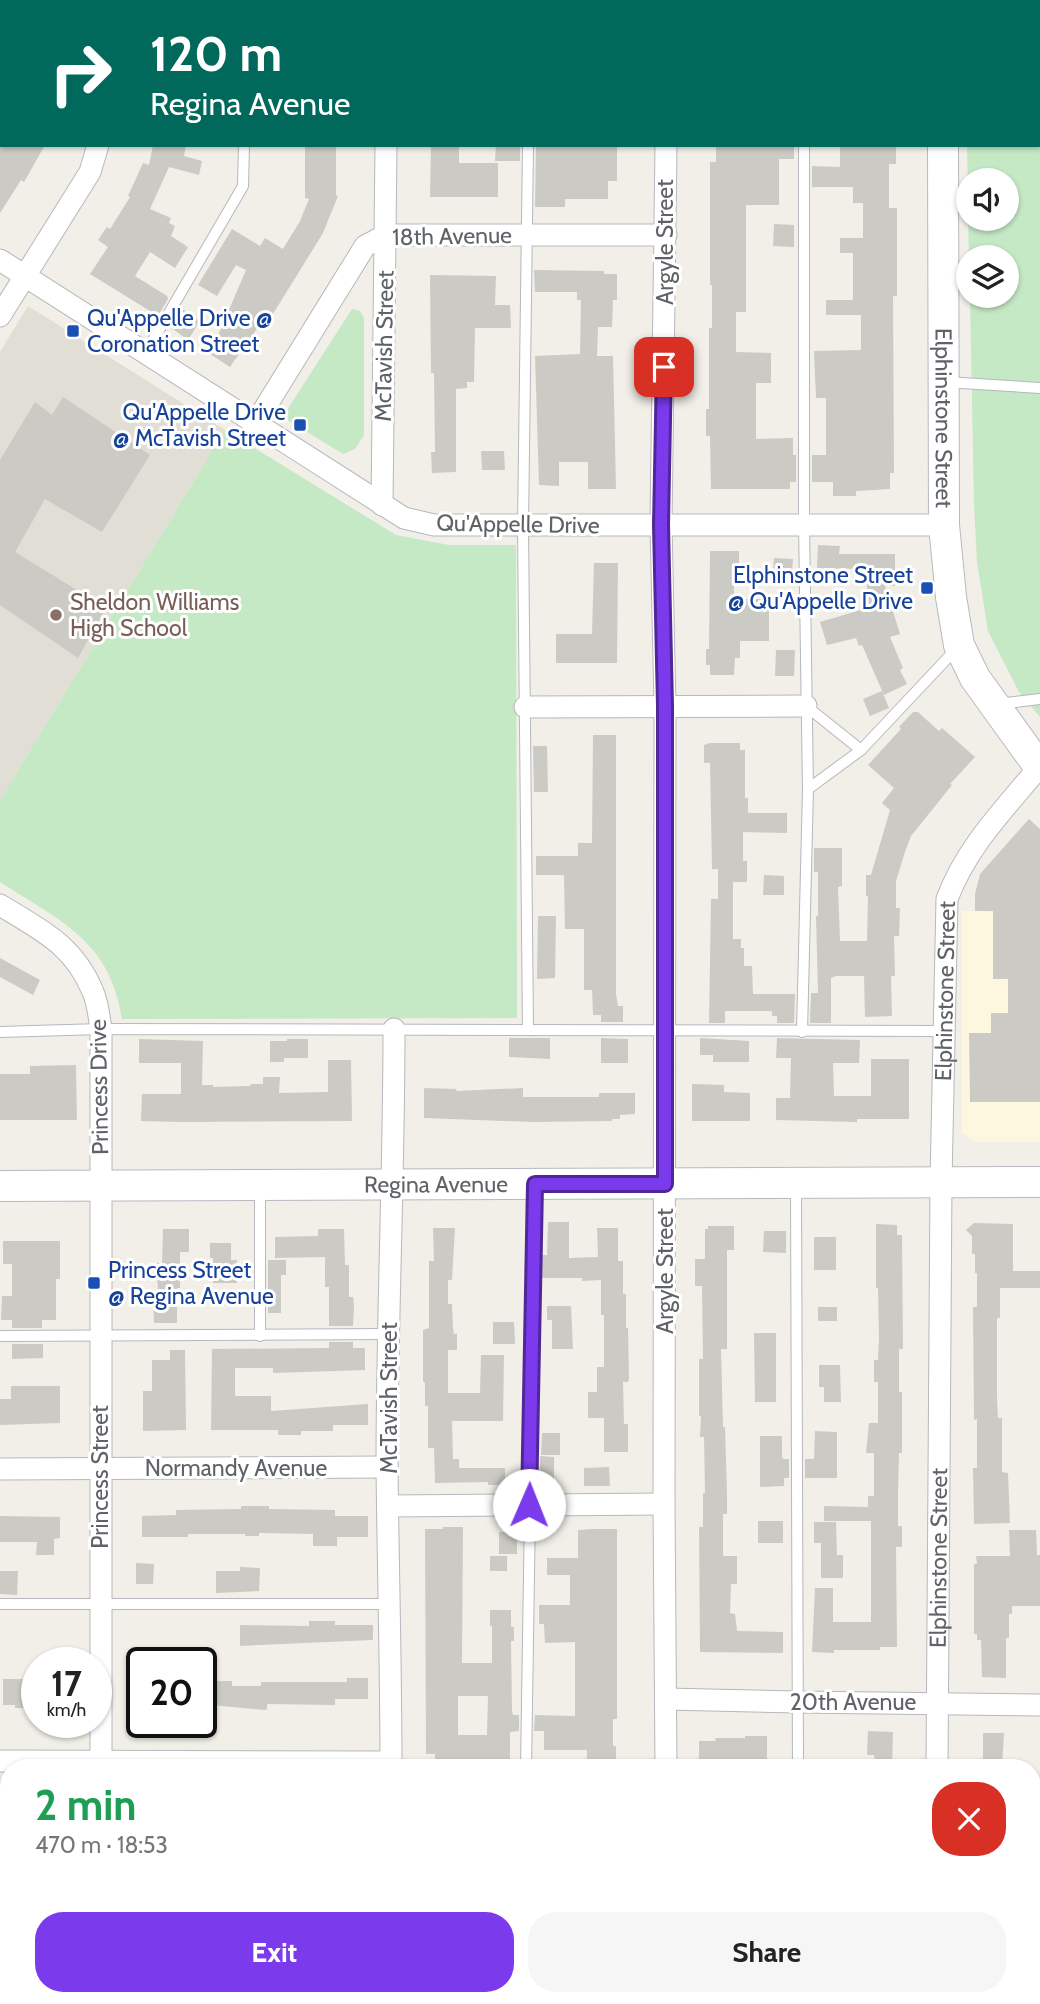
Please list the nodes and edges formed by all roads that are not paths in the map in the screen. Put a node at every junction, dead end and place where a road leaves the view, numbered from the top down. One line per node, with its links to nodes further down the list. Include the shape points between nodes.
1 (97, 147): 12 (street, via 90,172)
2 (244, 147): 14 (lane, via 243,186)
3 (386, 147): 8 (street, McTavish Street)
4 (528, 147): 9 (lane)
5 (666, 147): 10 (street, Argyle Street)
6 (804, 147): 19 (lane)
7 (943, 147): 15 (street, Elphinstone Street)
8 (386, 235): 9 (street, 18th Avenue); 17 (street, 18th Avenue, via 365,246); 18 (street, McTavish Street)
9 (526, 235): 10 (street, 18th Avenue); 22 (lane)
10 (666, 235): 20 (street, Argyle Street)
11 (0, 261): 12 (street, Qu'Appelle Drive)
12 (25, 276): 13 (street); 14 (street, Qu'Appelle Drive)
13 (0, 316)
14 (145, 354): 17 (street, Qu'Appelle Drive)
15 (945, 382): 16 (lane); 21 (street, Elphinstone Street)
16 (1040, 388)
17 (255, 424): 18 (street, Qu'Appelle Drive)
18 (382, 505): 22 (street, Qu'Appelle Drive, via 404,518 435,525)
19 (804, 524): 20 (street, Qu'Appelle Drive); 21 (street, Qu'Appelle Drive); 27 (lane)
20 (661, 525): 22 (street, Qu'Appelle Drive); 26 (street, Argyle Street)
21 (944, 525): 23 (street, Elphinstone Street)
22 (523, 526): 28 (lane)
23 (959, 645): 25 (street, Elphinstone Street); 29 (lane)
24 (1040, 699): 25 (lane)
25 (993, 704): 30 (street, Elphinstone Street)
26 (665, 706): 27 (street); 28 (street); 36 (street, Argyle Street)
27 (806, 706): 29 (lane); 31 (lane)
28 (525, 708): 35 (lane)
29 (861, 750): 31 (lane)
30 (1040, 768): 37 (street, Elphinstone Street, via 971,849 947,899)
31 (808, 789): 39 (lane)
32 (0, 905): 33 (street, Princess Drive, via 55,939 78,960 94,994)
33 (101, 1029): 34 (lane); 38 (lane); 48 (street, Princess Drive)
34 (394, 1029): 35 (lane); 45 (street, McTavish Street)
35 (528, 1029): 36 (lane)
36 (665, 1029): 39 (lane); 44 (street, Argyle Street)
37 (943, 1031): 39 (lane); 40 (street, Elphinstone Street)
38 (0, 1032)
39 (802, 1032)
40 (941, 1182): 41 (street, Regina Avenue); 42 (street, Regina Avenue); 64 (street, Elphinstone Street)
41 (1040, 1182)
42 (796, 1183): 44 (street, Regina Avenue); 63 (lane)
43 (535, 1184): 44 (street, Regina Avenue); 45 (street, Regina Avenue); 57 (lane)
44 (665, 1184): 56 (street, Argyle Street)
45 (394, 1185): 47 (street, Regina Avenue); 49 (street, McTavish Street)
46 (0, 1186): 48 (street, Regina Avenue)
47 (260, 1186): 48 (street, Regina Avenue); 52 (lane)
48 (100, 1187): 51 (street, Princess Street)
49 (388, 1334): 52 (lane); 53 (street, McTavish Street)
50 (0, 1336): 51 (lane)
51 (100, 1336): 52 (lane); 54 (street, Princess Street)
52 (260, 1336)
53 (387, 1467): 54 (street, Normandy Avenue); 58 (street, McTavish Street)
54 (100, 1468): 55 (street, Normandy Avenue); 59 (street, Princess Street)
55 (0, 1469)
56 (664, 1504): 57 (street); 62 (street, Argyle Street)
57 (529, 1505): 58 (street); 68 (lane)
58 (388, 1506): 61 (street, McTavish Street)
59 (100, 1603): 60 (lane); 61 (lane); 66 (street, Princess Street)
60 (0, 1604)
61 (390, 1604): 67 (street, McTavish Street)
62 (666, 1699): 63 (street, 20th Avenue); 69 (street, Argyle Street)
63 (798, 1702): 64 (street, 20th Avenue); 70 (lane)
64 (937, 1703): 65 (street, 20th Avenue); 71 (street, Elphinstone Street)
65 (1040, 1705)
66 (101, 1759)
67 (391, 1759)
68 (526, 1759)
69 (666, 1759)
70 (798, 1759)
71 (937, 1759)

